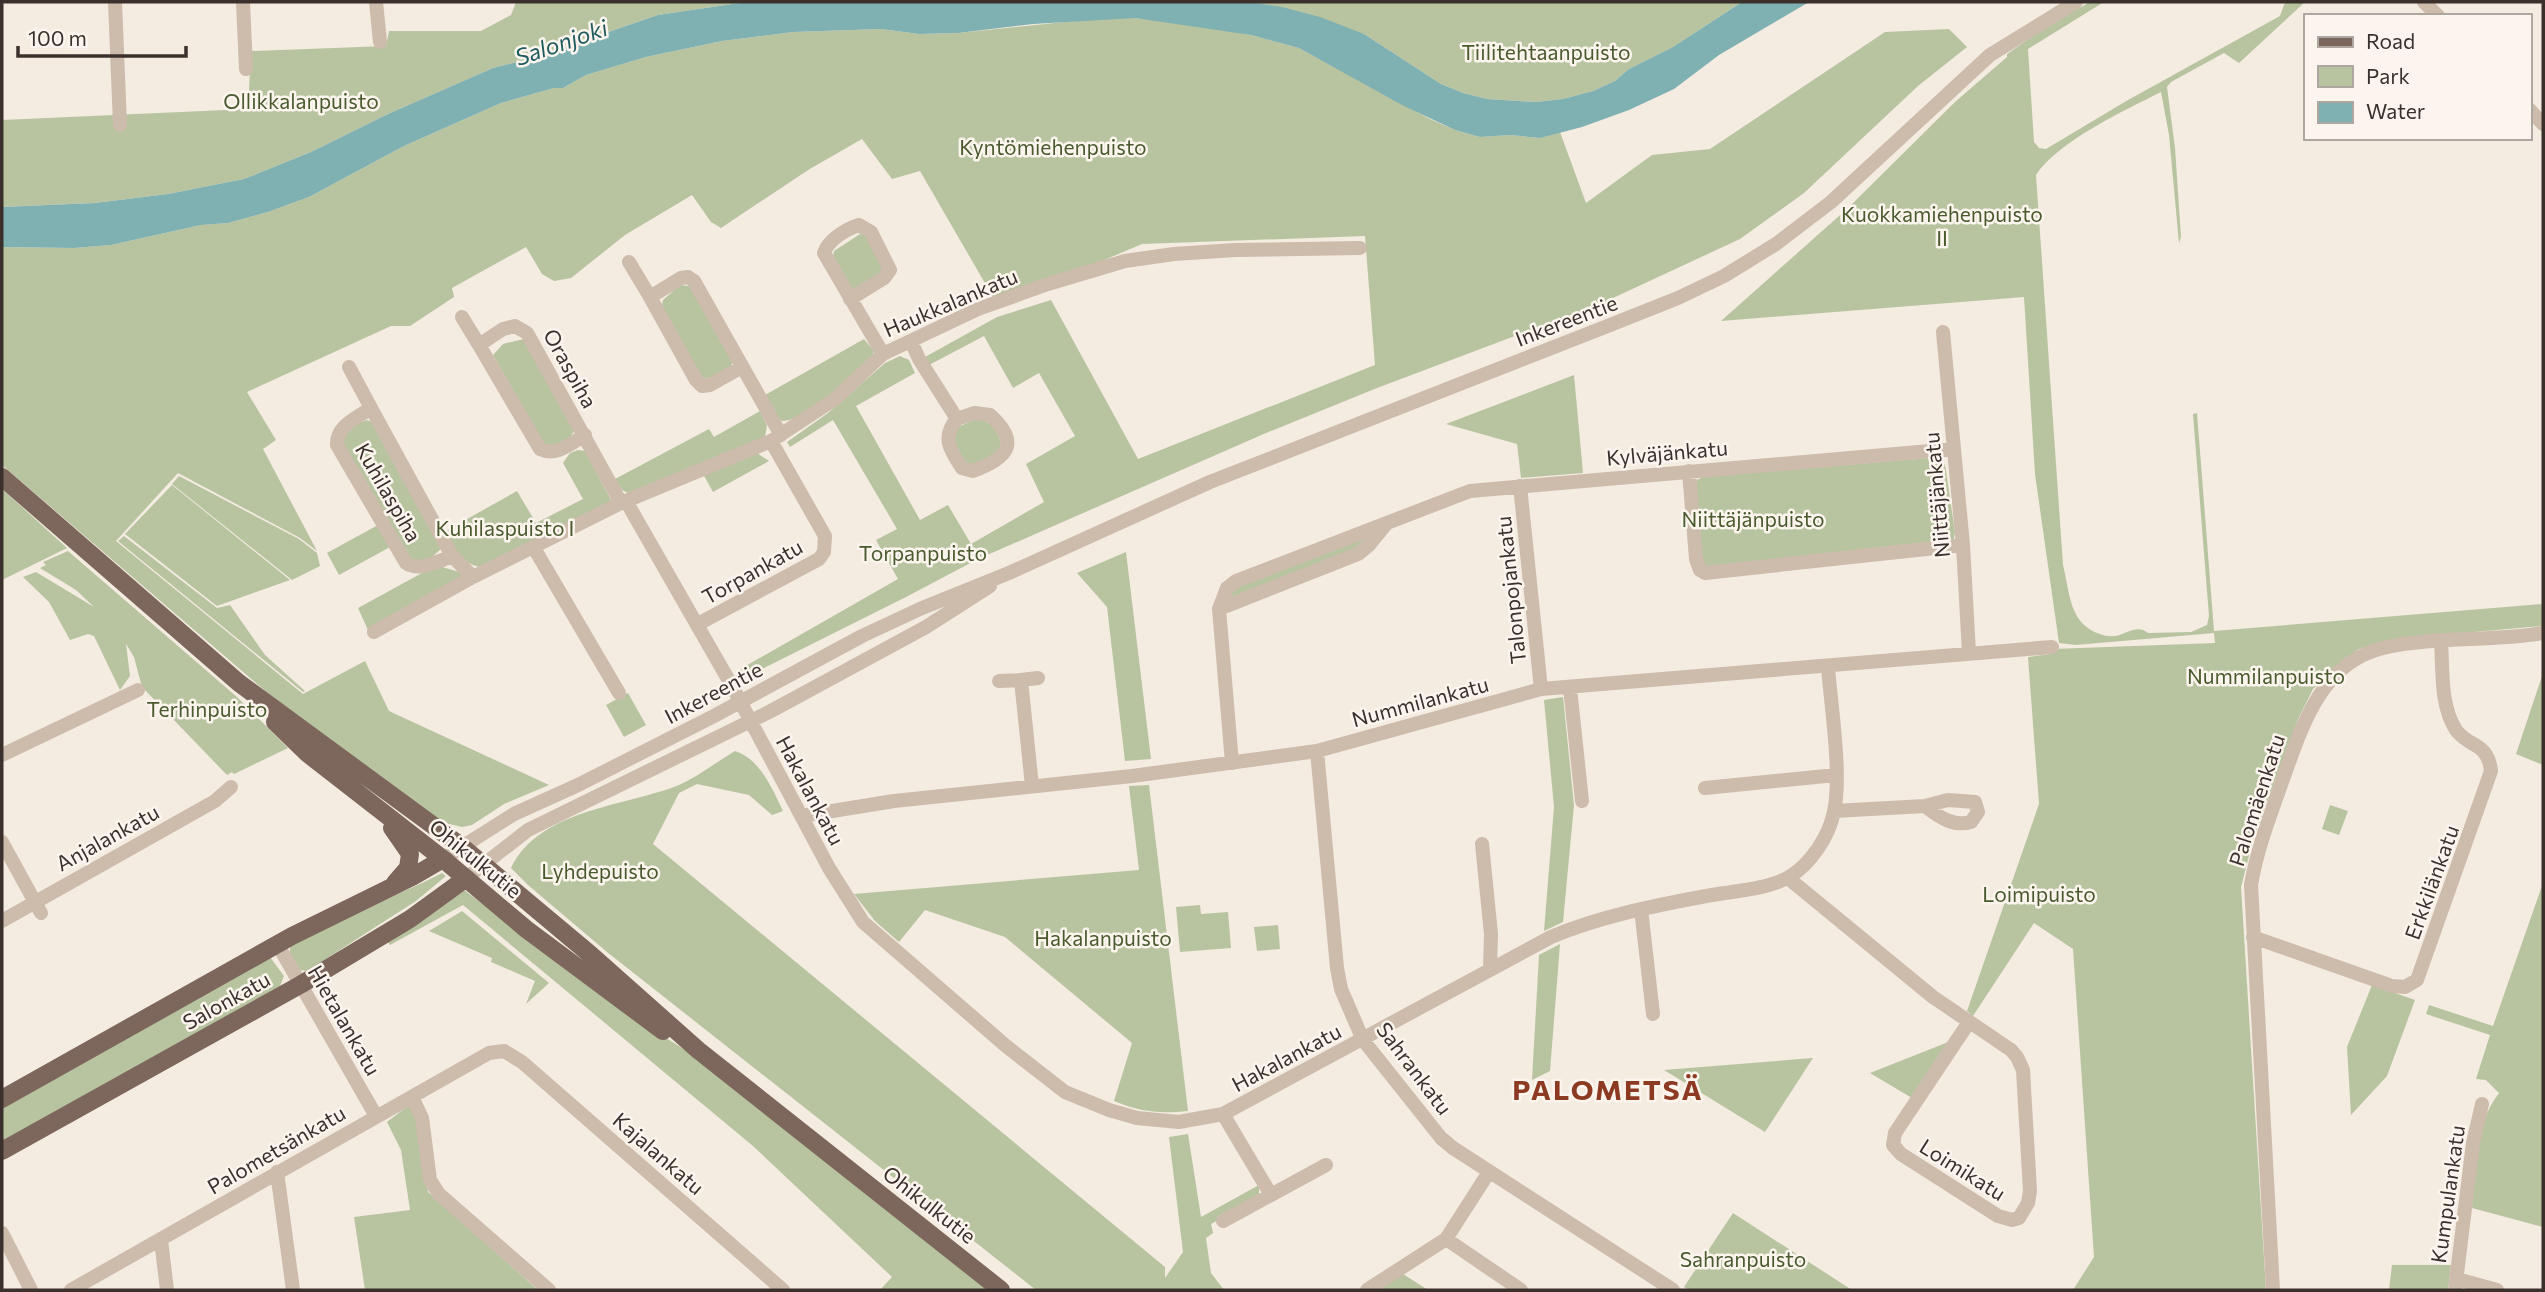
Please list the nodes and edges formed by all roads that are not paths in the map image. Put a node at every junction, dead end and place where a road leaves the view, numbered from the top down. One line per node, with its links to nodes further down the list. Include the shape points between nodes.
1 (115, 2): 9 (street)
2 (243, 2): 6 (street)
3 (376, 2): 5 (street)
4 (2076, 2): 33 (street, Inkereentie, via 1990,55 1830,202 1776,244 1724,276 1600,330 1210,482)
5 (380, 42)
6 (246, 69)
7 (2531, 111): 8 (street)
8 (2543, 124)
9 (120, 125)
10 (1360, 248): 16 (street, Haukkalankatu, via 1235,250 1125,261 990,305)
11 (629, 262): 12 (street)
12 (650, 297): 20 (street, via 702,386); 20 (street, via 681,278 694,281)
13 (850, 299): 13 (street, via 824,253 830,242 859,225 871,232 891,270); 18 (street)
14 (462, 317): 17 (street, Oraspiha)
15 (1943, 332): 25 (street, Niittäjänkatu)
16 (911, 341): 18 (street, Haukkalankatu); 22 (street)
17 (479, 345): 23 (street, Oraspiha, via 540,449 556,452); 23 (street, Oraspiha, via 515,326 527,333)
18 (883, 354): 24 (street, Haukkalankatu, via 835,399)
19 (349, 367): 21 (street, Kuhilaspiha)
20 (742, 367): 24 (street)
21 (371, 408): 32 (street, Kuhilaspiha); 32 (street, Kuhilaspiha, via 342,427 337,445 411,568)
22 (957, 419): 22 (street, via 947,439 965,470 981,468 1004,455 1007,440 990,415 974,413)
23 (584, 435): 29 (street, Oraspiha)
24 (776, 438): 29 (street, Haukkalankatu); 35 (street, Torpankatu, via 825,536 824,552 819,559)
25 (1953, 449): 26 (street, Kylväjänkatu); 30 (street, Niittäjänkatu)
26 (1689, 471): 28 (street, Kylväjänkatu); 30 (street, via 1696,559 1705,573)
27 (2, 477): 45 (main road, Ohikulkutie)
28 (1521, 486): 47 (street, Talonpojankatu); 54 (street, Kylväjänkatu, via 1470,491 1389,521 1358,554 1219,609)
29 (624, 502): 31 (street, Haukkalankatu); 35 (street, Torpankatu)
30 (1963, 545): 40 (street, Niittäjänkatu)
31 (534, 548): 34 (street, Haukkalankatu); 49 (street)
32 (452, 556): 34 (street, Kuhilaspiha)
33 (1009, 573): 50 (street, Inkereentie, via 874,631); 51 (street, Inkereentie, via 926,627)
34 (473, 577): 36 (street, Haukkalankatu)
35 (698, 624): 50 (street, Torpankatu)
36 (374, 632)
37 (2543, 633): 38 (street, Palomäenkatu)
38 (2441, 642): 75 (street, Palomäenkatu, via 2367,654 2345,666 2318,697 2298,737 2256,861 2251,885); 75 (street, Erkkilänkatu, via 2448,714 2458,733 2486,754 2491,771 2417,980 2392,986)
39 (2052, 647): 40 (street, Nummilankatu)
40 (1969, 653): 41 (street, Nummilankatu)
41 (1828, 667): 46 (street, Nummilankatu); 55 (street)
42 (1038, 678): 43 (street)
43 (1021, 680): 44 (street); 56 (street)
44 (999, 681)
45 (239, 683): 61 (main road, Ohikulkutie, via 308,754); 66 (main road, Ohikulkutie)
46 (1570, 688): 47 (street, Nummilankatu); 59 (street)
47 (1541, 689): 52 (street, Nummilankatu)
48 (138, 690): 53 (street)
49 (619, 693)
50 (740, 702): 51 (street, Hakalankatu); 66 (street, Inkereentie, via 514,814)
51 (750, 721): 63 (street, Hakalankatu); 68 (street, Inkereentie, via 545,821)
52 (1317, 751): 54 (street, Nummilankatu); 81 (street, Sahrankatu, via 1337,968)
53 (2, 755)
54 (1232, 764): 56 (street, Nummilankatu)
55 (1836, 775): 58 (street); 62 (street)
56 (1032, 786): 63 (street, Nummilankatu)
57 (231, 787): 72 (street, Anjalankatu)
58 (1705, 788)
59 (1582, 801)
60 (1925, 806): 62 (street)
61 (376, 808): 67 (main road, Ohikulkutie); 71 (main road, via 410,854 408,868)
62 (1834, 811): 69 (street, via 1815,850)
63 (801, 816): 87 (street, Hakalankatu, via 863,922 1052,1083 1079,1099 1136,1118 1179,1122)
64 (2, 842): 72 (street)
65 (1482, 844): 77 (street)
66 (461, 846): 67 (street, Inkereentie); 68 (main road, Ohikulkutie)
67 (443, 859): 70 (main road, Ohikulkutie); 71 (main road, Salonkatu)
68 (483, 865): 70 (street, Inkereentie); 82 (main road, Ohikulkutie)
69 (1788, 878): 73 (street, Hakalankatu); 80 (street, Loimikatu)
70 (466, 879): 78 (main road, Salonkatu, via 410,919); 82 (main road, Ohikulkutie, via 599,985)
71 (390, 888): 76 (main road, Salonkatu)
72 (38, 908): 74 (street, Anjalankatu)
73 (1641, 909): 77 (street, Hakalankatu, via 1574,928); 79 (street)
74 (2, 921)
75 (2253, 937): 109 (street, Palomäenkatu)
76 (278, 945): 78 (street, Hietalankatu); 85 (main road, Salonkatu)
77 (1490, 970): 81 (street, Hakalankatu)
78 (300, 985): 88 (street, Hietalankatu); 89 (main road, Salonkatu)
79 (1653, 1014)
80 (1969, 1022): 80 (street, Loimikatu, via 2011,1050 2023,1070 2030,1191 2019,1218 2012,1220 1998,1216 1893,1145 1895,1133)
81 (1363, 1040): 87 (street, Hakalankatu); 92 (street, Sahrankatu, via 1441,1138)
82 (698, 1050): 105 (main road, Ohikulkutie)
83 (504, 1051): 84 (street, Palometsänkatu, via 489,1053); 104 (street, Kajalankatu)
84 (412, 1097): 88 (street, Palometsänkatu); 103 (street, via 422,1118 430,1180 439,1194)
85 (2, 1099)
86 (2482, 1104): 98 (street, Kumpulankatu)
87 (1223, 1114): 93 (street)
88 (376, 1116): 91 (street, Palometsänkatu)
89 (2, 1151)
90 (1326, 1165): 93 (street)
91 (277, 1172): 97 (street, Palometsänkatu); 102 (street)
92 (1489, 1172): 96 (street); 108 (street, Sahrankatu)
93 (1271, 1195): 94 (street)
94 (1223, 1221)
95 (2, 1233): 99 (street)
96 (1446, 1239): 106 (street); 107 (street)
97 (161, 1240): 100 (street, Palometsänkatu); 101 (street)
98 (2456, 1285): 110 (street)
99 (31, 1290)
100 (71, 1290)
101 (167, 1290)
102 (293, 1290)
103 (549, 1290)
104 (783, 1290)
105 (1001, 1290)
106 (1367, 1290)
107 (1521, 1290)
108 (1673, 1290)
109 (2273, 1290)
110 (2497, 1290)

